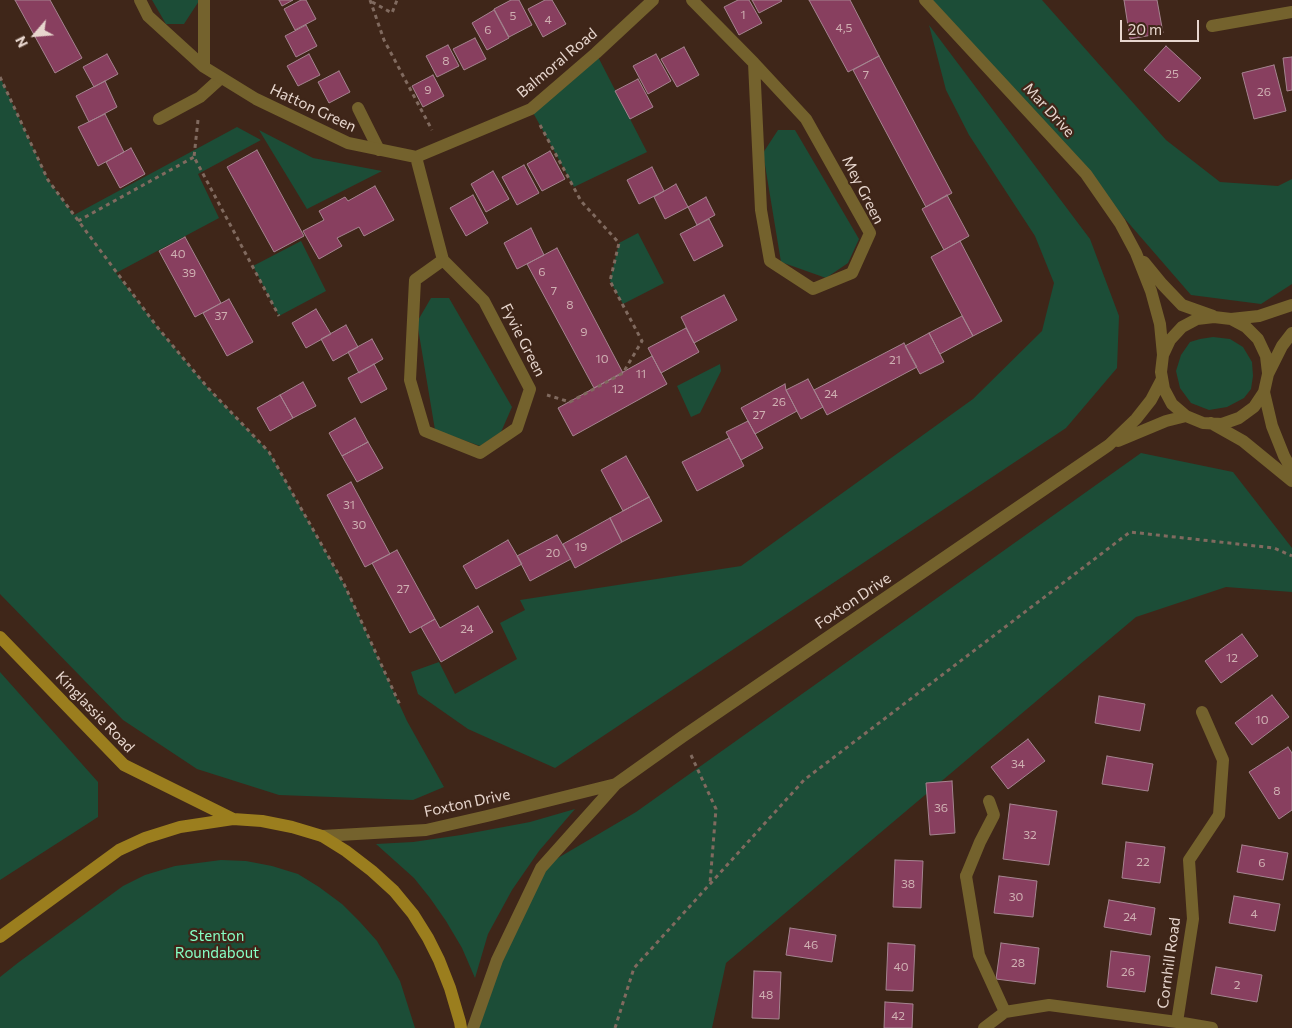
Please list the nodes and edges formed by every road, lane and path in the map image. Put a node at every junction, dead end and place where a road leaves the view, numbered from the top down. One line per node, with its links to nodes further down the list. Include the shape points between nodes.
1 (140, 0): 11 (street, Hatton Green, via 148,16)
2 (204, 0): 11 (street)
3 (398, 0): 7 (path, via 392,13)
4 (653, 0): 16 (street, Balmoral Road)
5 (692, 0): 10 (street, Mey Green)
6 (925, 0): 23 (street, Mar Drive, via 1086,174 1120,223)
7 (370, 1): 18 (path, via 384,40)
8 (1292, 12): 9 (street)
9 (1212, 26)
10 (754, 63): 10 (street, Mey Green, via 806,119 870,234 852,272 813,289 770,261 761,210)
11 (204, 67): 13 (street, Hatton Green)
12 (0, 77): 22 (path, via 48,180)
13 (221, 78): 14 (street); 19 (street, Hatton Green, via 256,99 348,143)
14 (200, 97): 17 (street); 20 (path)
15 (358, 108): 19 (street)
16 (531, 109): 18 (street, Balmoral Road); 33 (path, via 581,201 619,243 610,281 642,341 623,373 570,402)
17 (159, 119)
18 (441, 147): 21 (street, Balmoral Road)
19 (379, 150): 21 (street, Hatton Green)
20 (194, 157): 22 (path); 26 (path)
21 (416, 158): 24 (street)
22 (78, 221): 42 (path, via 158,328 208,388 269,452 344,584)
23 (1136, 253): 27 (street, Mar Drive, via 1182,305); 30 (street, Mar Drive, via 1160,324)
24 (443, 260): 33 (street, Fyvie Green, via 484,301); 33 (street, Fyvie Green, via 415,280 410,380 425,431 480,453 517,428)
25 (1292, 306): 28 (street, Foxton Drive, via 1259,316)
26 (279, 316)
27 (1214, 317): 28 (street, Foxton Drive); 30 (street, Foxton Drive, via 1182,327 1170,340)
28 (1231, 319): 31 (street, Foxton Drive, via 1258,339 1266,356)
29 (1292, 333): 31 (street, Foxton Drive)
30 (1163, 355): 32 (street, Foxton Drive)
31 (1268, 374): 34 (street, Foxton Drive)
32 (1162, 379): 35 (street, Foxton Drive, via 1172,404); 37 (street, Foxton Drive, via 1136,419)
33 (530, 389)
34 (1264, 392): 36 (street, Foxton Drive, via 1254,407 1239,418 1222,424); 38 (street, via 1272,426)
35 (1186, 416): 36 (street, Foxton Drive); 37 (street, Foxton Drive)
36 (1211, 423): 39 (street, via 1243,441)
37 (1109, 445): 44 (street, Foxton Drive)
38 (1292, 470)
39 (1292, 481)
40 (1292, 556): 49 (path, via 1274,548 1130,532 804,780)
41 (0, 638): 47 (main road, Kinglassie Road, via 124,765)
42 (400, 705)
43 (1202, 712): 52 (street, Cornhill Road, via 1223,760 1219,815 1189,860 1193,919)
44 (682, 737): 45 (street, Foxton Drive); 49 (path, via 716,809)
45 (616, 784): 48 (street, Foxton Drive, via 426,830); 54 (street, Foxton Drive, via 541,868 497,960)
46 (989, 801): 51 (street, via 994,815 966,876 979,955)
47 (233, 819): 48 (main road, via 262,821); 50 (main road, via 180,827 119,850)
48 (322, 836): 53 (main road, via 372,871 413,914 439,960)
49 (710, 884): 55 (path, via 634,968)
50 (0, 937)
51 (1005, 1012): 52 (street, Cornhill Road, via 1049,1005); 56 (street, Cornhill Road)
52 (1177, 1022): 57 (street, Cornhill Road)
53 (461, 1028)
54 (473, 1028)
55 (615, 1028)
56 (984, 1028)
57 (1212, 1028)

